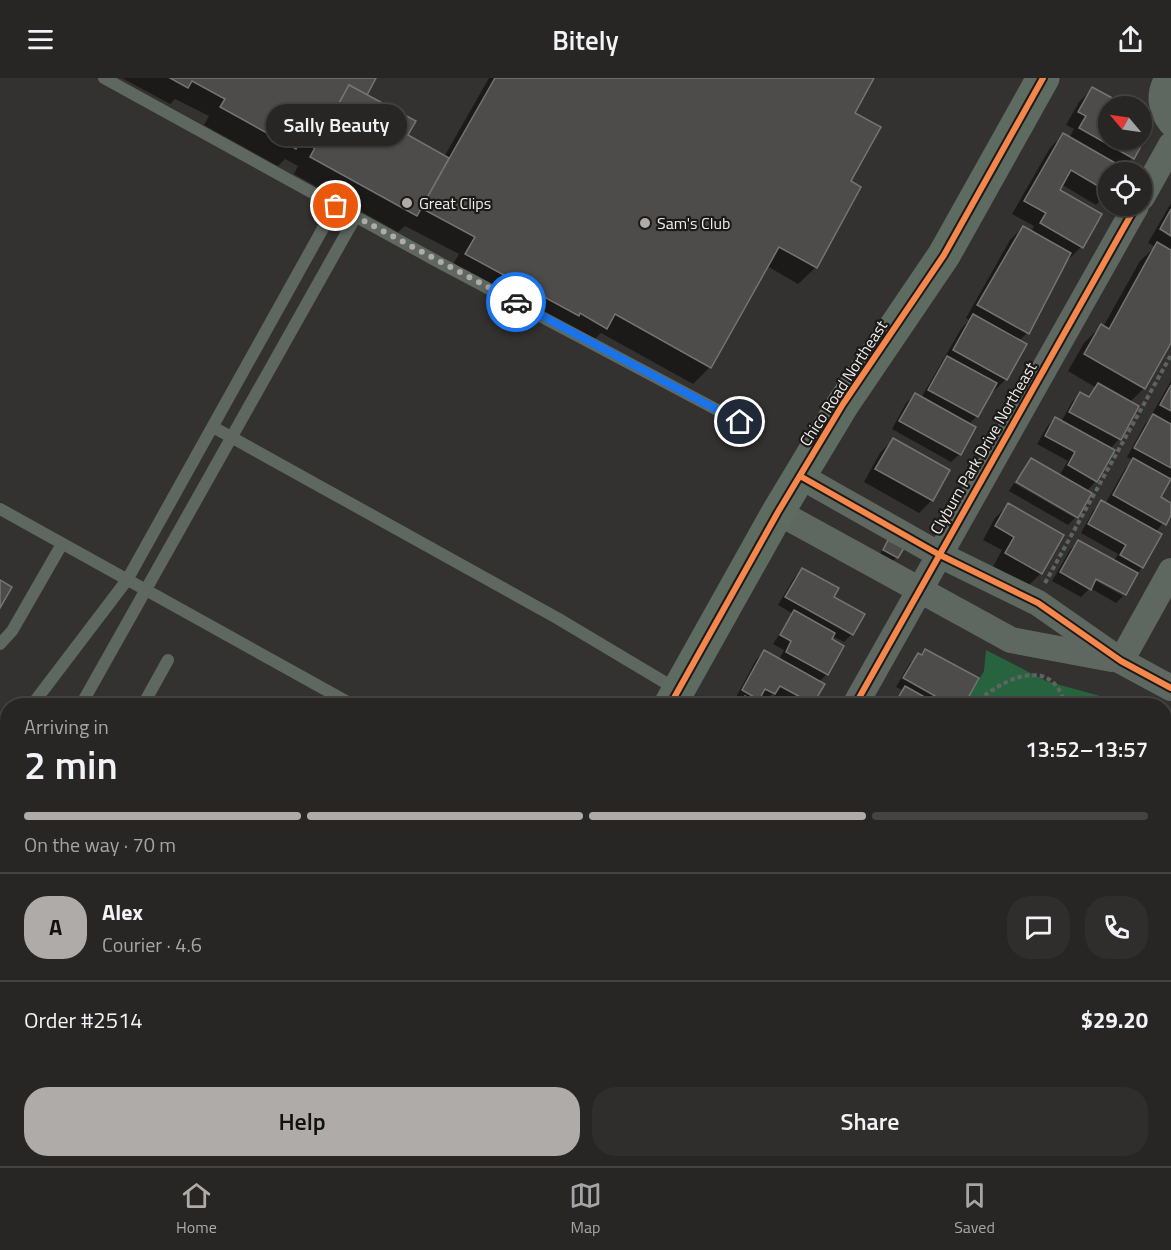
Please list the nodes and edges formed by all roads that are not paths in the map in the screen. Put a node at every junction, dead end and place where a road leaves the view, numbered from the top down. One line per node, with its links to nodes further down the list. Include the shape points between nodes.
1 (104, 78): 7 (lane)
2 (1043, 78): 13 (street, Chico Road Northeast, via 944,255 843,404)
3 (1168, 78): 4 (street, via 1161,100)
4 (1171, 123)
5 (1171, 145): 6 (street)
6 (1152, 179)
7 (336, 206): 8 (lane); 11 (lane)
8 (356, 216): 10 (lane); 12 (lane)
9 (1130, 216): 17 (street, Clyburn Park Drive Northeast)
10 (740, 422)
11 (213, 427): 12 (lane); 19 (lane)
12 (232, 438): 21 (lane); 30 (lane, via 547,613)
13 (800, 476): 15 (street, Chico Road Northeast); 17 (street)
14 (0, 508): 16 (lane)
15 (778, 512): 20 (street); 30 (street, Chico Road Northeast)
16 (62, 544): 19 (lane); 22 (lane, via 12,631)
17 (938, 554): 20 (street, Clyburn Park Drive Northeast); 24 (street, via 1038,603)
18 (1171, 571): 24 (street)
19 (127, 580): 21 (lane); 26 (lane)
20 (919, 588): 24 (street, via 1011,640); 31 (street, Clyburn Park Drive Northeast)
21 (147, 589): 27 (lane); 29 (lane)
22 (0, 644)
23 (168, 660): 28 (lane)
24 (1121, 661): 25 (street)
25 (1171, 688)
26 (37, 698)
27 (85, 698)
28 (147, 698)
29 (341, 698)
30 (675, 698)
31 (859, 698)

